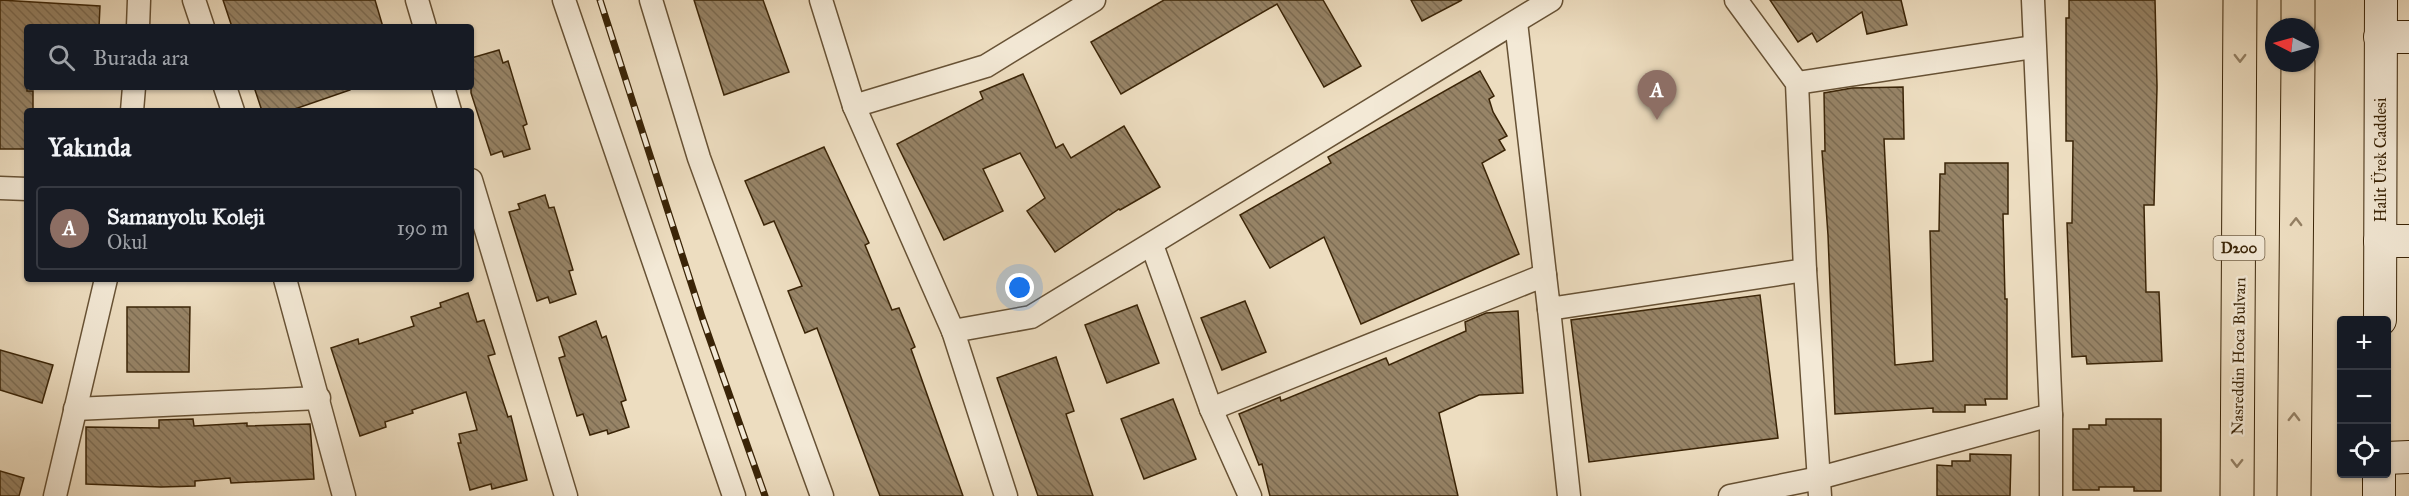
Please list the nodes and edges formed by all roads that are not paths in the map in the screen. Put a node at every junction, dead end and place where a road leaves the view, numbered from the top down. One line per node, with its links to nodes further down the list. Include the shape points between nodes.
1 (139, 0): 16 (street)
2 (194, 0): 17 (street)
3 (417, 0): 18 (street)
4 (564, 0): 53 (street)
5 (651, 0): 54 (street, via 699,158)
6 (821, 0): 26 (street)
7 (1094, 0): 26 (street, via 986,66)
8 (1551, 0): 15 (street)
9 (1736, 0): 22 (street)
10 (2033, 0): 20 (street)
11 (2240, 0): 60 (highway, Nasreddin Hoca Bulvarı / D200, one-way to 60)
12 (2298, 0): 14 (highway)
13 (2380, 0): 19 (street, Halit Ürek Caddesi)
14 (2298, 18)
15 (1516, 21): 34 (street); 36 (street)
16 (138, 24)
17 (202, 24)
18 (424, 24)
19 (2395, 37): 33 (street, Halit Ürek Caddesi)
20 (2033, 47): 22 (street); 45 (street)
21 (2298, 72): 61 (highway, one-way to 21)
22 (1797, 83): 35 (street)
23 (134, 90): 27 (street)
24 (226, 90): 28 (street)
25 (444, 90): 29 (street)
26 (854, 106): 41 (street)
27 (132, 108)
28 (232, 108)
29 (449, 108)
30 (0, 188): 31 (street)
31 (24, 189)
32 (474, 190): 52 (street)
33 (2394, 241): 40 (street, Halit Ürek Caddesi)
34 (1152, 245): 41 (street, via 1031,317); 44 (street)
35 (1805, 270): 39 (street); 49 (street)
36 (1545, 275): 39 (street); 44 (street)
37 (105, 282): 43 (street)
38 (286, 282): 42 (street)
39 (1549, 309): 57 (street)
40 (2381, 316)
41 (952, 331): 55 (street)
42 (319, 398): 43 (street); 51 (street)
43 (75, 409): 50 (street)
44 (1211, 409): 56 (street)
45 (2051, 415): 49 (street); 59 (street)
46 (2409, 457): 47 (street)
47 (2391, 458)
48 (2379, 478): 62 (street)
49 (1819, 487): 58 (street)
50 (55, 496)
51 (344, 496)
52 (566, 496)
53 (734, 496)
54 (822, 496)
55 (1006, 496)
56 (1250, 496)
57 (1569, 496)
58 (1730, 496)
59 (2050, 496)
60 (2237, 496)
61 (2294, 496)
62 (2379, 496)

